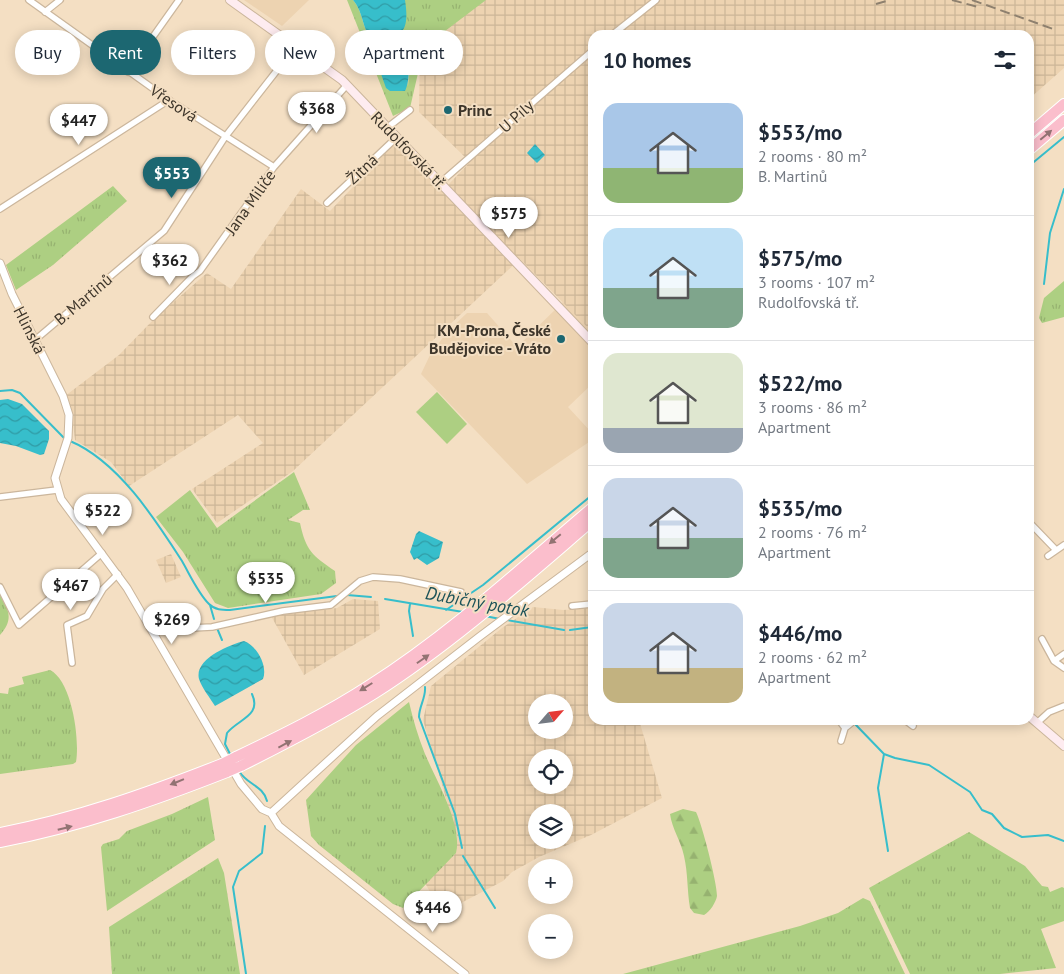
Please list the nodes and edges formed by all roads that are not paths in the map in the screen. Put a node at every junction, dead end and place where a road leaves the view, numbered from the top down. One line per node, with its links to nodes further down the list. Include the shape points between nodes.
1 (28, 0): 6 (street, Vřesová)
2 (60, 0): 6 (street)
3 (179, 0): 7 (street)
4 (230, 0): 8 (main road, Rudolfovská tř.)
5 (656, 0): 9 (street)
6 (44, 12): 10 (street, Vřesová)
7 (158, 30)
8 (273, 30)
9 (618, 30)
10 (90, 45)
11 (588, 54): 26 (street, U Pily)
12 (132, 75): 16 (street, Vřesová)
13 (273, 75): 22 (street, B. Martinů)
14 (333, 75): 15 (main road, Rudolfovská tř.)
15 (346, 85): 20 (main road, Rudolfovská tř.); 25 (street, Jana Milíče)
16 (169, 100): 22 (street, Vřesová); 28 (street)
17 (1064, 104): 21 (highway)
18 (410, 110): 20 (street)
19 (1064, 120): 24 (highway, one-way to 19)
20 (388, 127): 23 (main road, Rudolfovská tř.)
21 (1034, 130)
22 (225, 137): 25 (street, Vřesová); 32 (street, B. Martinů, via 164,231)
23 (397, 137): 26 (main road, Rudolfovská tř.); 27 (street, Žitná)
24 (1034, 146)
25 (274, 167): 30 (street, Jana Milíče, via 200,271)
26 (440, 183): 31 (main road, Rudolfovská tř.)
27 (327, 203)
28 (0, 209)
29 (0, 263): 32 (street, Hlinská)
30 (153, 317)
31 (588, 338)
32 (35, 340): 33 (street, Hlinská, via 63,396 70,422 55,478)
33 (57, 490): 34 (street); 40 (street, via 60,499)
34 (0, 497)
35 (588, 511): 62 (highway, one-way to 62, via 462,618 371,685)
36 (588, 524): 62 (highway, one-way to 36, via 322,724 375,693 476,620)
37 (1034, 527): 39 (street)
38 (1064, 545): 39 (street)
39 (1056, 550): 42 (street)
40 (102, 553): 43 (street); 44 (street, via 19,625)
41 (588, 556): 64 (street, via 377,716)
42 (1048, 556)
43 (118, 574): 48 (street); 52 (street, via 103,589 86,616 67,625)
44 (0, 587)
45 (461, 592): 48 (street, via 400,579 373,577 360,581 331,605 283,611 212,627)
46 (588, 604): 47 (street)
47 (572, 606)
48 (152, 630): 64 (street, via 242,784 262,809)
49 (1042, 639): 51 (street)
50 (1064, 654): 51 (street)
51 (1054, 661): 53 (street)
52 (72, 663)
53 (1064, 668)
54 (1064, 706): 56 (street, via 1049,712)
55 (1034, 719): 56 (main road)
56 (1038, 722): 61 (main road)
57 (843, 725): 59 (street)
58 (849, 725): 59 (street)
59 (845, 728): 60 (street)
60 (841, 741)
61 (1064, 746)
62 (239, 762): 63 (highway, bridge)
63 (225, 768): 65 (highway, one-way to 65, via 85,814); 66 (highway, one-way to 63, via 96,820 145,804)
64 (271, 813): 67 (street, via 279,826)
65 (0, 833)
66 (0, 842)
67 (465, 974)

